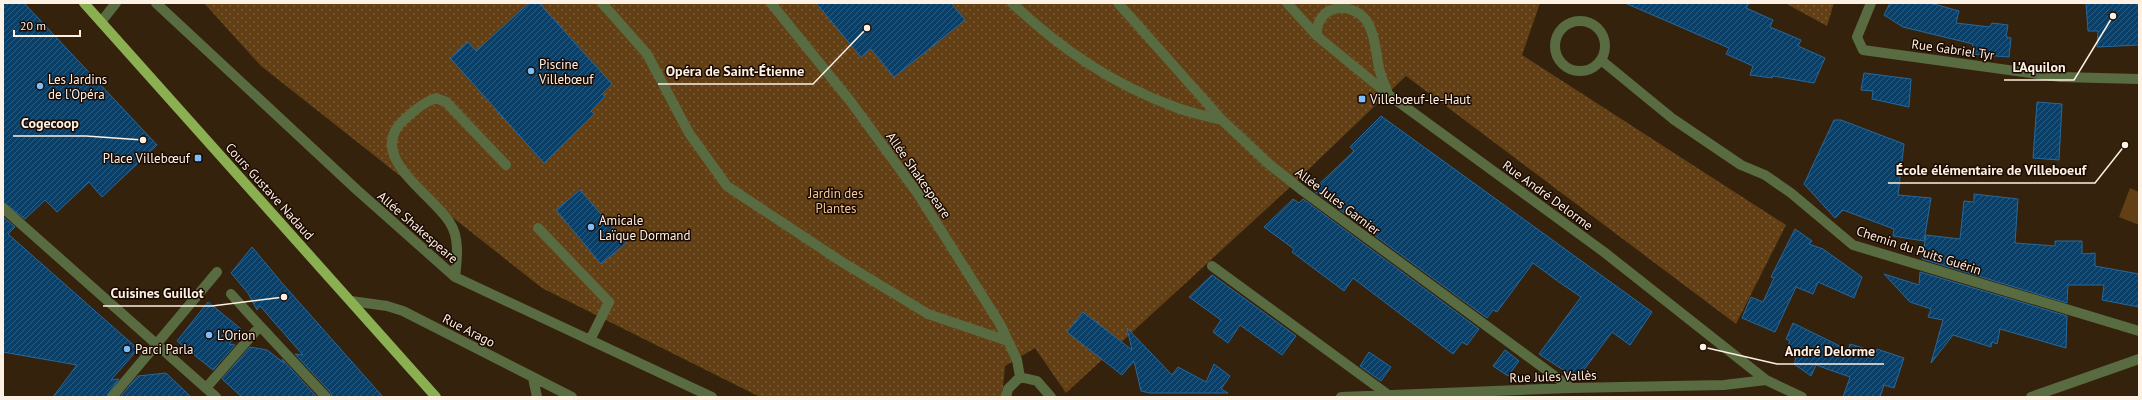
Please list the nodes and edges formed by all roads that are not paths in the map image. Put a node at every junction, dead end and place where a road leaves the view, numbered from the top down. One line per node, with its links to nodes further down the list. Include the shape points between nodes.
1 (84, 3): 10 (main road, Cours Gustave Nadaud)
2 (116, 3): 10 (street)
3 (156, 3): 21 (street, Allée Shakespeare, via 357,190)
4 (602, 3): 27 (street, via 647,54 689,133 726,186 842,262 928,314)
5 (771, 3): 27 (street, Allée Shakespeare, via 851,102 918,194 1000,324)
6 (1012, 3): 15 (street, via 1080,60 1127,87 1176,108)
7 (1118, 3): 15 (street, Allée Jules Garnier)
8 (1287, 3): 11 (street, Rue André Delorme)
9 (1871, 3): 13 (street, Rue Gabriel Tyr, via 1858,37 1864,50 2060,77)
10 (101, 22): 23 (main road, Cours Gustave Nadaud)
11 (1317, 36): 14 (street, Rue André Delorme); 14 (street, via 1316,27 1320,16 1326,11 1344,5 1355,10 1366,20 1369,27 1382,79)
12 (1601, 60): 12 (street, via 1605,41 1595,25 1576,21 1563,27 1559,32 1556,50 1566,67 1585,71); 25 (street, Chemin du Puits Guérin, via 1673,119 1742,165 1765,175 1785,188 1853,244)
13 (2139, 79)
14 (1389, 95): 32 (street, Rue André Delorme, via 1604,252)
15 (1222, 120): 34 (street, Allée Jules Garnier, via 1302,191)
16 (506, 165): 21 (street, via 446,102 436,98 428,100 400,123 391,141 396,163 451,223 458,250)
17 (3, 208): 28 (street)
18 (538, 228): 26 (street, via 609,302)
19 (1212, 266): 35 (street)
20 (217, 272): 28 (street)
21 (456, 277): 26 (street, Allée Shakespeare)
22 (232, 294): 24 (street)
23 (351, 301): 31 (street, Rue Arago, via 387,306 402,311); 39 (main road, Cours Gustave Nadaud)
24 (260, 326): 33 (street); 38 (street)
25 (2139, 331)
26 (590, 340): 42 (street, Allée Shakespeare)
27 (1008, 341): 30 (street, Allée Shakespeare, via 1017,360)
28 (156, 344): 33 (street); 36 (street)
29 (2139, 360): 47 (street)
30 (1020, 377): 43 (street, via 1008,389); 44 (street, via 1037,381)
31 (534, 378): 40 (street); 41 (street, Rue Arago)
32 (1766, 380): 34 (street, Rue Jules Vallès, via 1724,385); 46 (street, Rue André Delorme)
33 (206, 388): 37 (street)
34 (1571, 388): 35 (street, Rue Jules Vallès)
35 (1387, 394): 45 (street, Rue Jules Vallès)
36 (112, 397)
37 (216, 397)
38 (326, 397)
39 (436, 397)
40 (537, 397)
41 (572, 397)
42 (712, 397)
43 (1006, 397)
44 (1051, 397)
45 (1341, 397)
46 (1802, 397)
47 (2031, 397)

